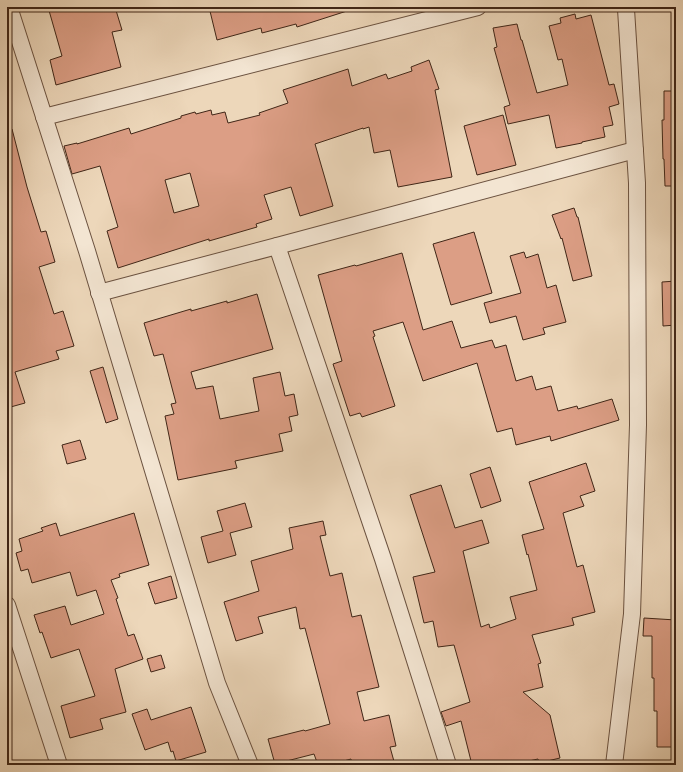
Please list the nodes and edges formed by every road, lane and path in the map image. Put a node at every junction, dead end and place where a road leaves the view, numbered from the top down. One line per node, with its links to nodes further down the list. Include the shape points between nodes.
1 (9, 7): 4 (street)
2 (478, 7): 4 (street)
3 (626, 8): 5 (street)
4 (44, 117): 7 (street)
5 (635, 150): 6 (street); 12 (street, via 638,425 633,606)
6 (276, 246): 7 (street); 11 (street, via 383,559)
7 (99, 293): 10 (street, via 217,683)
8 (7, 605): 9 (street)
9 (59, 765)
10 (250, 765)
11 (448, 765)
12 (614, 765)

